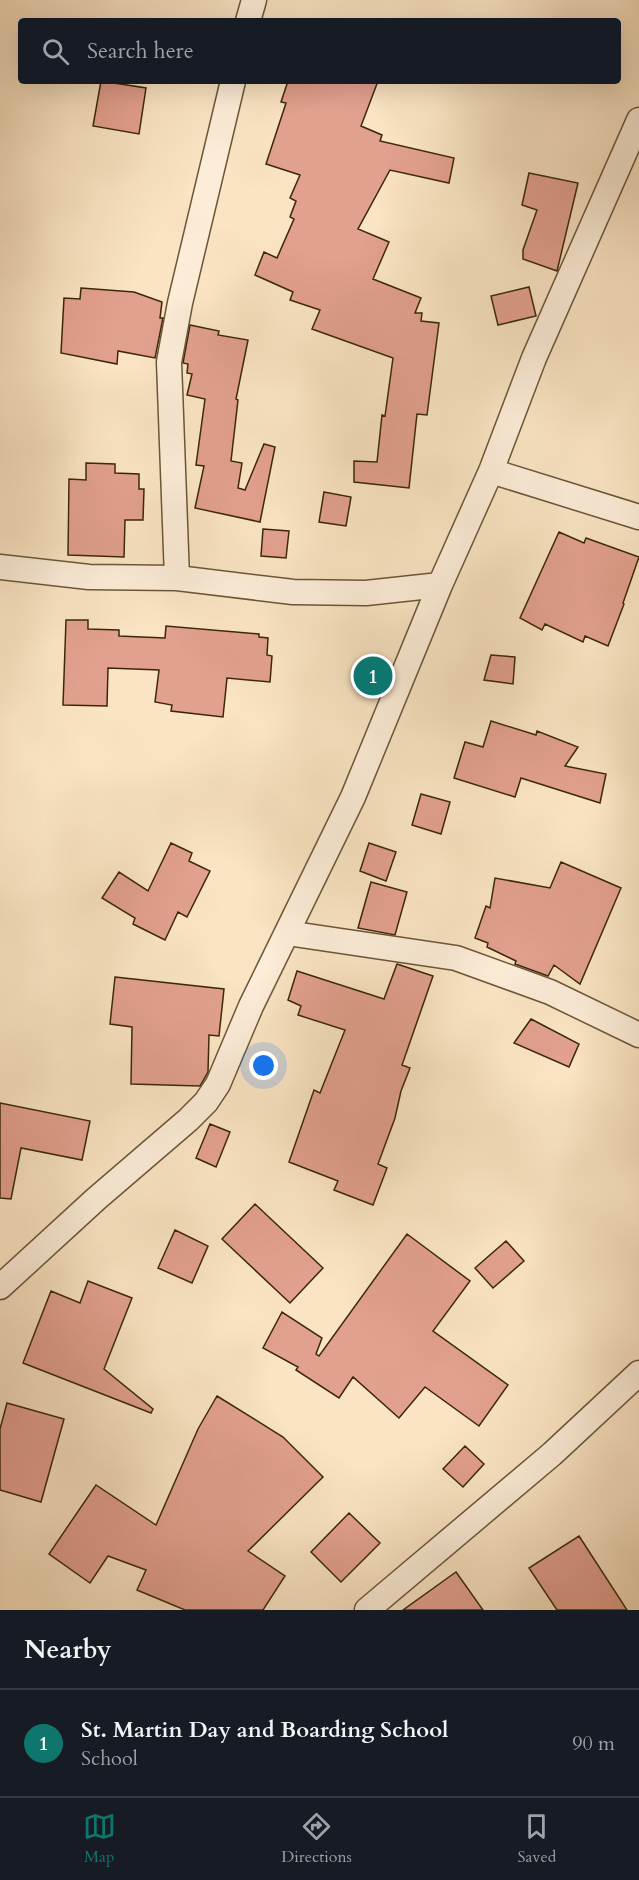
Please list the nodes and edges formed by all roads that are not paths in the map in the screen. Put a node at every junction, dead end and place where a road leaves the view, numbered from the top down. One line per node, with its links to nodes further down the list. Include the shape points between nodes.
1 (254, 0): 2 (street)
2 (249, 18)
3 (232, 84): 8 (street, via 169,362)
4 (639, 120): 5 (street, via 534,358)
5 (491, 471): 6 (street); 9 (street)
6 (639, 517)
7 (0, 567): 8 (street, via 89,577)
8 (177, 578): 9 (street, via 293,592 366,593)
9 (440, 585): 10 (street, via 352,797)
10 (286, 933): 11 (street, via 456,958 550,992); 12 (street, via 218,1084 206,1102)
11 (639, 1035)
12 (0, 1287)
13 (639, 1373): 14 (street, via 552,1454)
14 (367, 1610)

